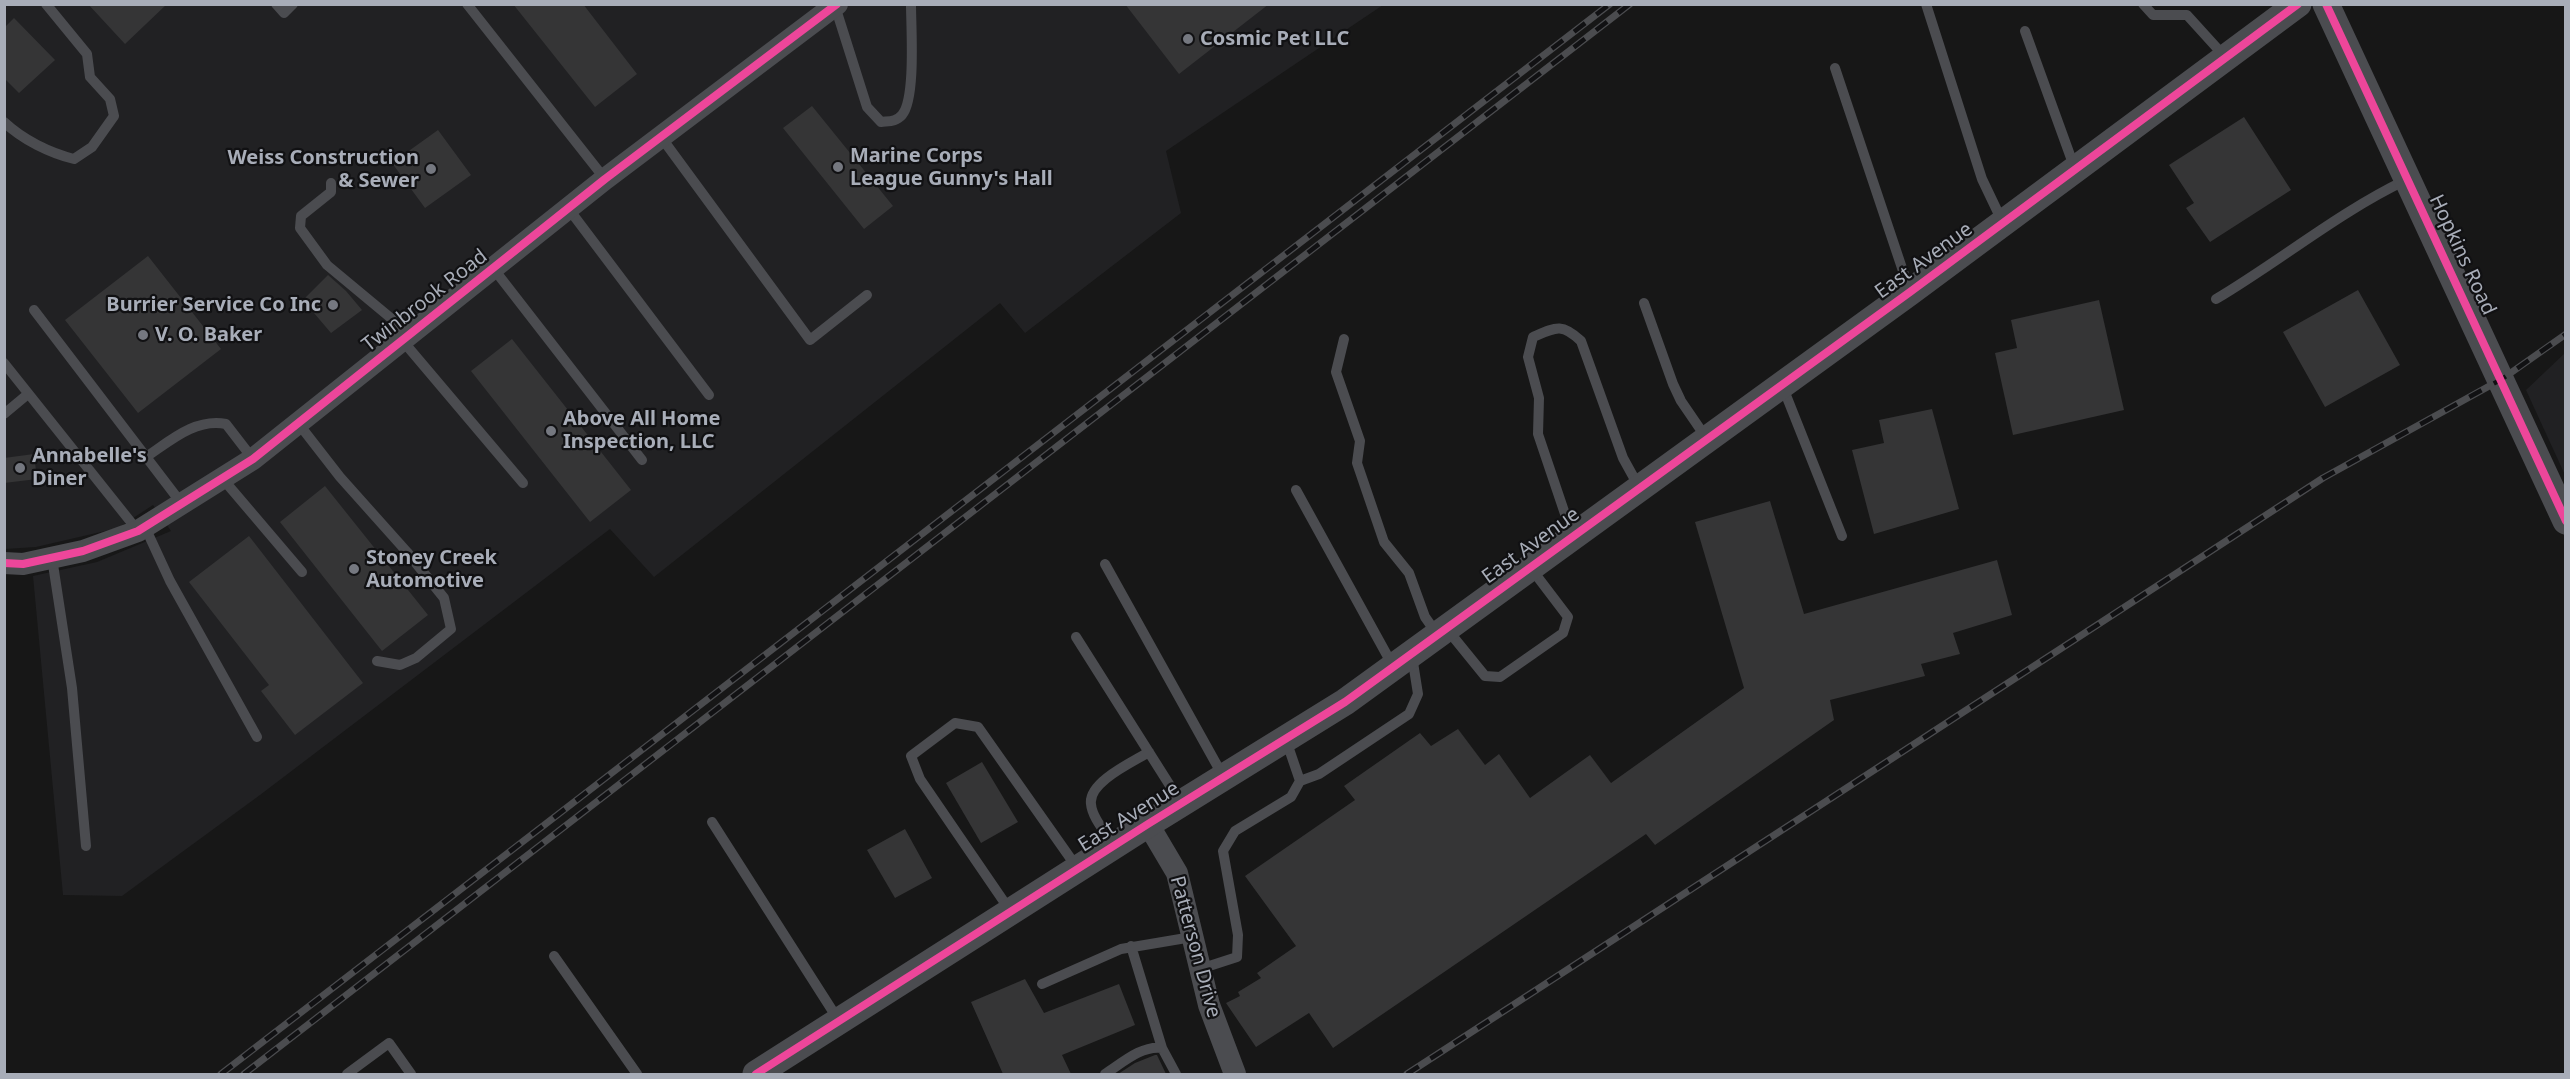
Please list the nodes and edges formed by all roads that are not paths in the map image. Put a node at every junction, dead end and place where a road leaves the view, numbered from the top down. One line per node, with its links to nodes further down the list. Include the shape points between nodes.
1 (46, 4): 14 (lane, via 87,54 90,77 110,99 114,116 92,147 74,159 54,154)
2 (276, 4): 3 (lane, via 284,13)
3 (293, 4)
4 (467, 4): 17 (lane)
5 (911, 4): 10 (lane, via 911,84 903,114 894,121 881,122 867,107)
6 (1926, 4): 21 (lane, via 1982,179)
7 (2144, 4): 12 (lane, via 2153,15 2187,15)
8 (2298, 4): 12 (street, East Avenue)
9 (2326, 4): 18 (street, Hopkins Road)
10 (836, 5): 15 (street, Twinbrook Road)
11 (2025, 31): 16 (lane)
12 (2226, 58): 16 (street, East Avenue)
13 (1835, 68): 23 (lane)
14 (4, 122)
15 (661, 137): 17 (street, Twinbrook Road); 24 (lane, via 810,340)
16 (2076, 170): 21 (street, East Avenue)
17 (605, 179): 20 (street, Twinbrook Road)
18 (2408, 179): 25 (lane, via 2371,197); 45 (street, Hopkins Road)
19 (331, 183): 28 (lane, via 331,192 301,216 300,228 327,265)
20 (568, 208): 22 (street, Twinbrook Road); 33 (lane)
21 (2003, 224): 23 (street, East Avenue)
22 (493, 268): 28 (street, Twinbrook Road); 39 (lane)
23 (1910, 292): 31 (street, East Avenue)
24 (867, 295)
25 (2216, 299)
26 (1644, 303): 36 (lane, via 1673,384)
27 (34, 310): 37 (lane)
28 (406, 337): 35 (street, Twinbrook Road); 41 (lane)
29 (1344, 339): 54 (lane, via 1336,372 1360,441 1357,463 1384,542 1409,573 1425,617)
30 (4, 363): 32 (lane)
31 (1782, 385): 36 (street, East Avenue); 48 (lane)
32 (28, 394): 34 (lane); 46 (lane)
33 (709, 395)
34 (4, 414)
35 (298, 423): 38 (street, Twinbrook Road); 57 (lane, via 444,598 451,629 416,658 400,665)
36 (1707, 439): 42 (street, East Avenue)
37 (146, 457): 38 (lane, via 187,429 218,422 226,424); 44 (lane)
38 (253, 459): 40 (street, Twinbrook Road)
39 (642, 460)
40 (222, 478): 44 (street, Twinbrook Road); 53 (lane)
41 (523, 483)
42 (1639, 487): 47 (street, East Avenue); 47 (lane, via 1623,458 1581,341 1569,330 1556,327 1533,337 1528,357 1539,398 1538,434 1565,514)
43 (1296, 490): 56 (lane)
44 (182, 504): 46 (street, Twinbrook Road)
45 (2565, 521)
46 (141, 529): 49 (street, Twinbrook Road); 58 (lane)
47 (1578, 532): 52 (street, East Avenue)
48 (1842, 536)
49 (52, 558): 50 (street, Twinbrook Road); 66 (lane, via 72,688)
50 (4, 563)
51 (1105, 564): 61 (lane)
52 (1530, 567): 54 (street, East Avenue); 54 (lane, via 1568,617 1563,633 1500,677 1485,676)
53 (302, 572)
54 (1442, 631): 56 (street, East Avenue)
55 (1076, 637): 60 (lane)
56 (1403, 659): 59 (street, East Avenue); 62 (lane, via 1418,694 1409,714 1319,774)
57 (377, 662)
58 (257, 737)
59 (1286, 739): 61 (street, East Avenue); 62 (lane)
60 (1149, 752): 63 (lane); 67 (lane, via 1099,783 1093,793 1090,803)
61 (1224, 777): 63 (street, East Avenue)
62 (1300, 781): 73 (lane, via 1291,797 1235,831 1223,851 1238,935 1237,957)
63 (1182, 803): 65 (street, East Avenue)
64 (712, 822): 75 (lane)
65 (1148, 824): 67 (street, East Avenue); 70 (street, Patterson Drive, via 1177,873)
66 (86, 846)
67 (1114, 846): 68 (street, East Avenue)
68 (1078, 869): 69 (street, East Avenue); 69 (lane, via 978,727 955,723 911,756 920,779)
69 (1011, 912): 75 (street, East Avenue)
70 (1192, 937): 71 (lane); 73 (street, Patterson Drive)
71 (1131, 946): 74 (lane); 76 (lane)
72 (554, 956): 79 (lane)
73 (1200, 969): 83 (street, Patterson Drive)
74 (1042, 984)
75 (839, 1022): 80 (street, East Avenue)
76 (1162, 1048): 81 (lane, via 1145,1049); 82 (lane)
77 (347, 1074): 78 (lane, via 389,1043)
78 (411, 1074)
79 (637, 1074)
80 (756, 1074)
81 (1105, 1074)
82 (1176, 1074)
83 (1235, 1074)

